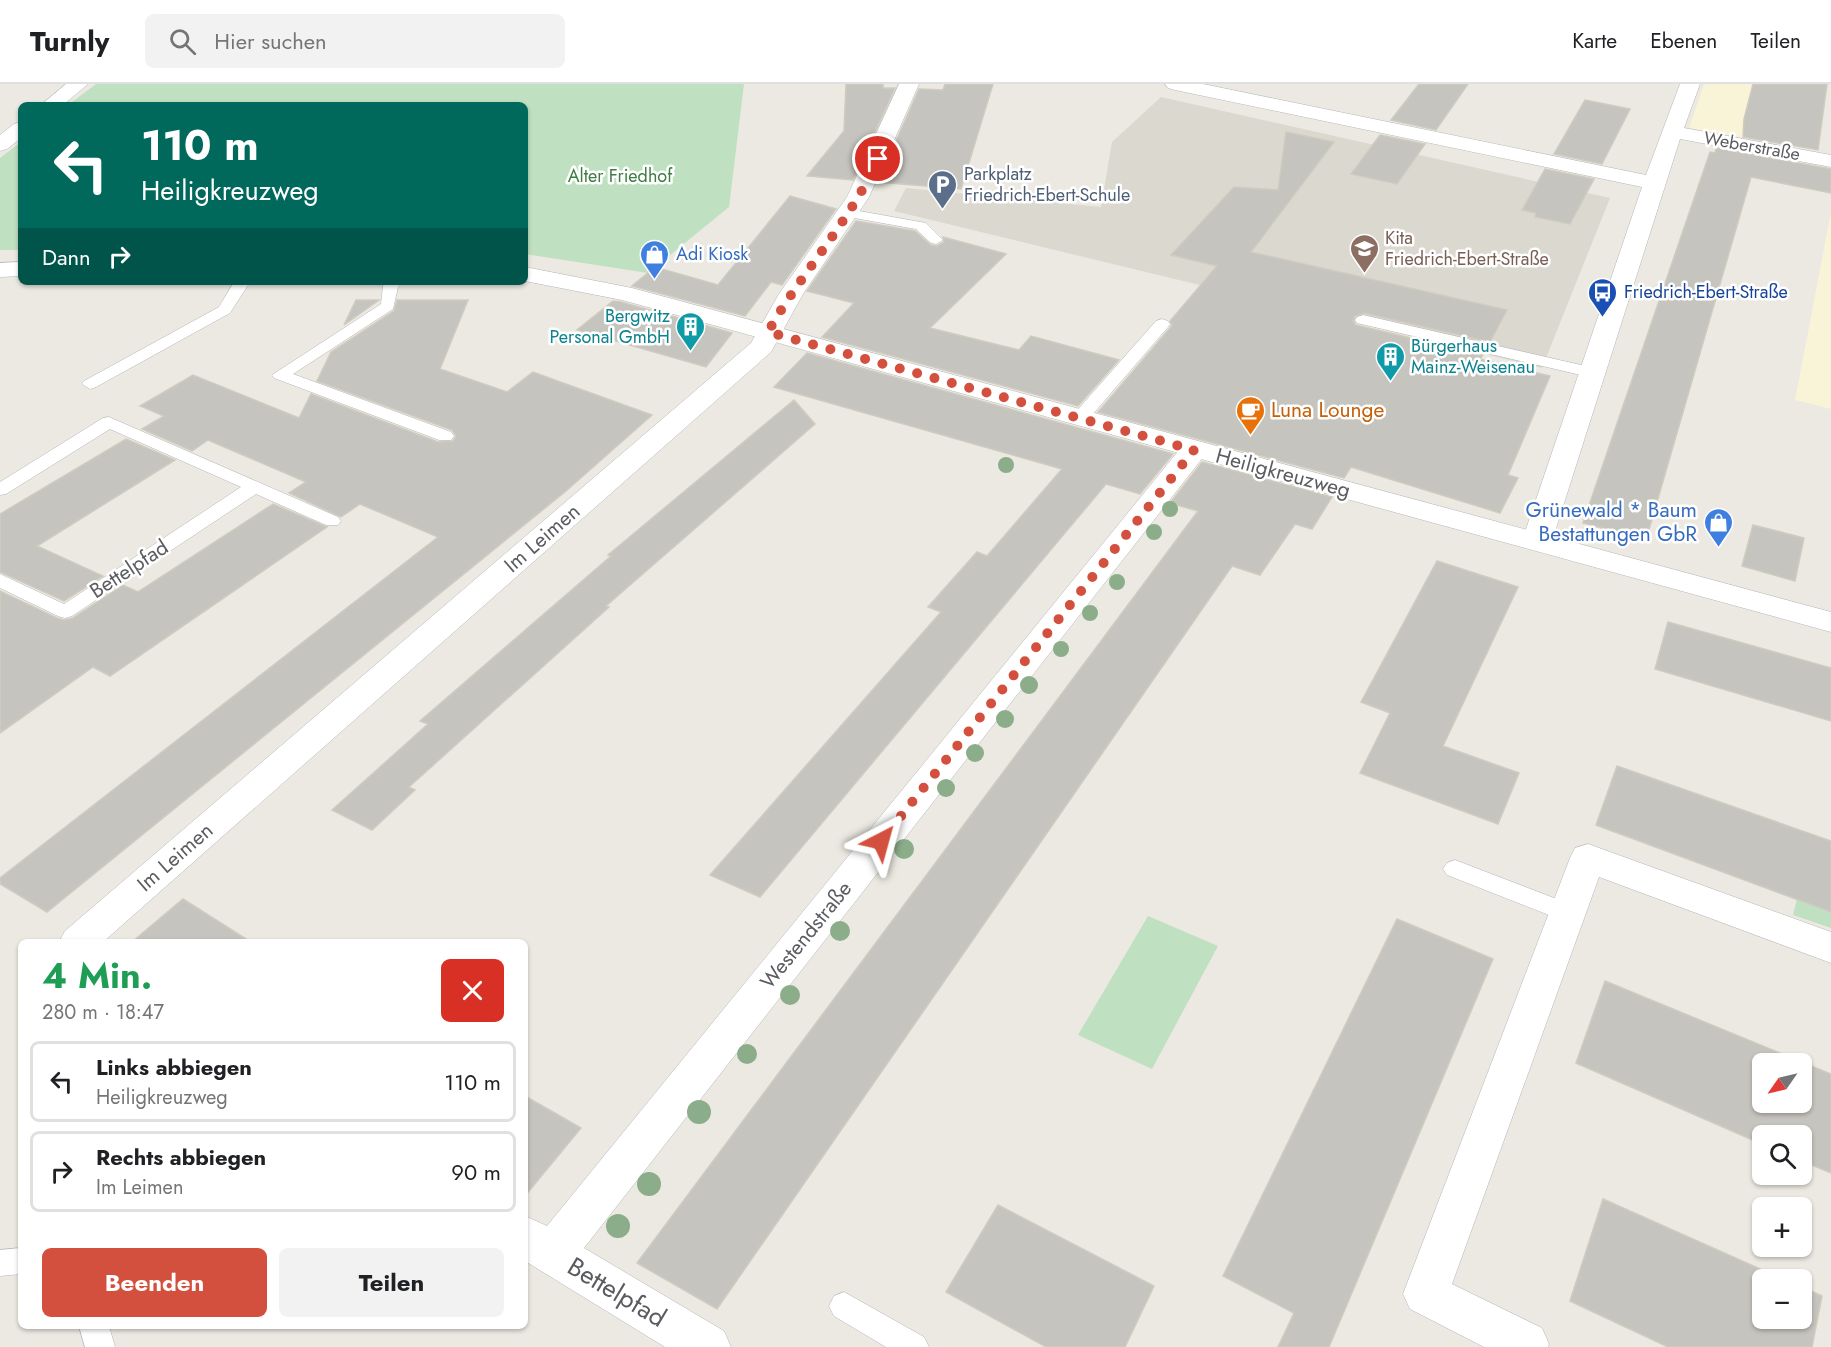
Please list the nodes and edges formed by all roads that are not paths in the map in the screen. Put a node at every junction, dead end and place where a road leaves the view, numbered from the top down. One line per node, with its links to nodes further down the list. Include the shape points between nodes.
1 (78, 84): 5 (street)
2 (909, 84): 11 (street, Im Leimen, via 870,177)
3 (1175, 84): 10 (street)
4 (1690, 84): 7 (street)
5 (55, 102)
6 (18, 130): 8 (street)
7 (1674, 132): 9 (street, Weberstraße); 10 (street)
8 (0, 145)
9 (1831, 161)
10 (1654, 183): 21 (street)
11 (848, 213): 12 (lane, via 921,226); 20 (street, Im Leimen)
12 (936, 240)
13 (18, 269): 14 (street)
14 (0, 270)
15 (528, 275): 20 (street, Heiligkreuzweg, via 624,293)
16 (240, 285): 22 (lane, via 225,310)
17 (392, 285): 24 (lane, via 388,306 280,375)
18 (1363, 320): 21 (lane)
19 (1162, 324): 23 (lane)
20 (768, 332): 23 (street, Heiligkreuzweg); 34 (street, Im Leimen, via 762,347)
21 (1593, 373): 29 (street)
22 (90, 384)
23 (1080, 418): 25 (street, Heiligkreuzweg)
24 (445, 436)
25 (1194, 450): 29 (street, Heiligkreuzweg); 36 (street, Westendstraße)
26 (254, 487): 27 (lane, via 109,422); 28 (lane); 30 (lane, Bettelpfad, via 65,612)
27 (0, 490)
28 (332, 521)
29 (1537, 541): 31 (street, Heiligkreuzweg)
30 (0, 580)
31 (1831, 622)
32 (1455, 869): 33 (lane)
33 (1568, 913): 35 (street, via 1588,858); 44 (street, via 1426,1294 1526,1344)
34 (85, 935)
35 (1831, 948)
36 (539, 1245): 42 (street, Bettelpfad)
37 (18, 1261): 38 (lane)
38 (0, 1263)
39 (844, 1306): 43 (lane)
40 (95, 1329): 41 (lane)
41 (100, 1347)
42 (708, 1347)
43 (914, 1347)
44 (1525, 1347)

